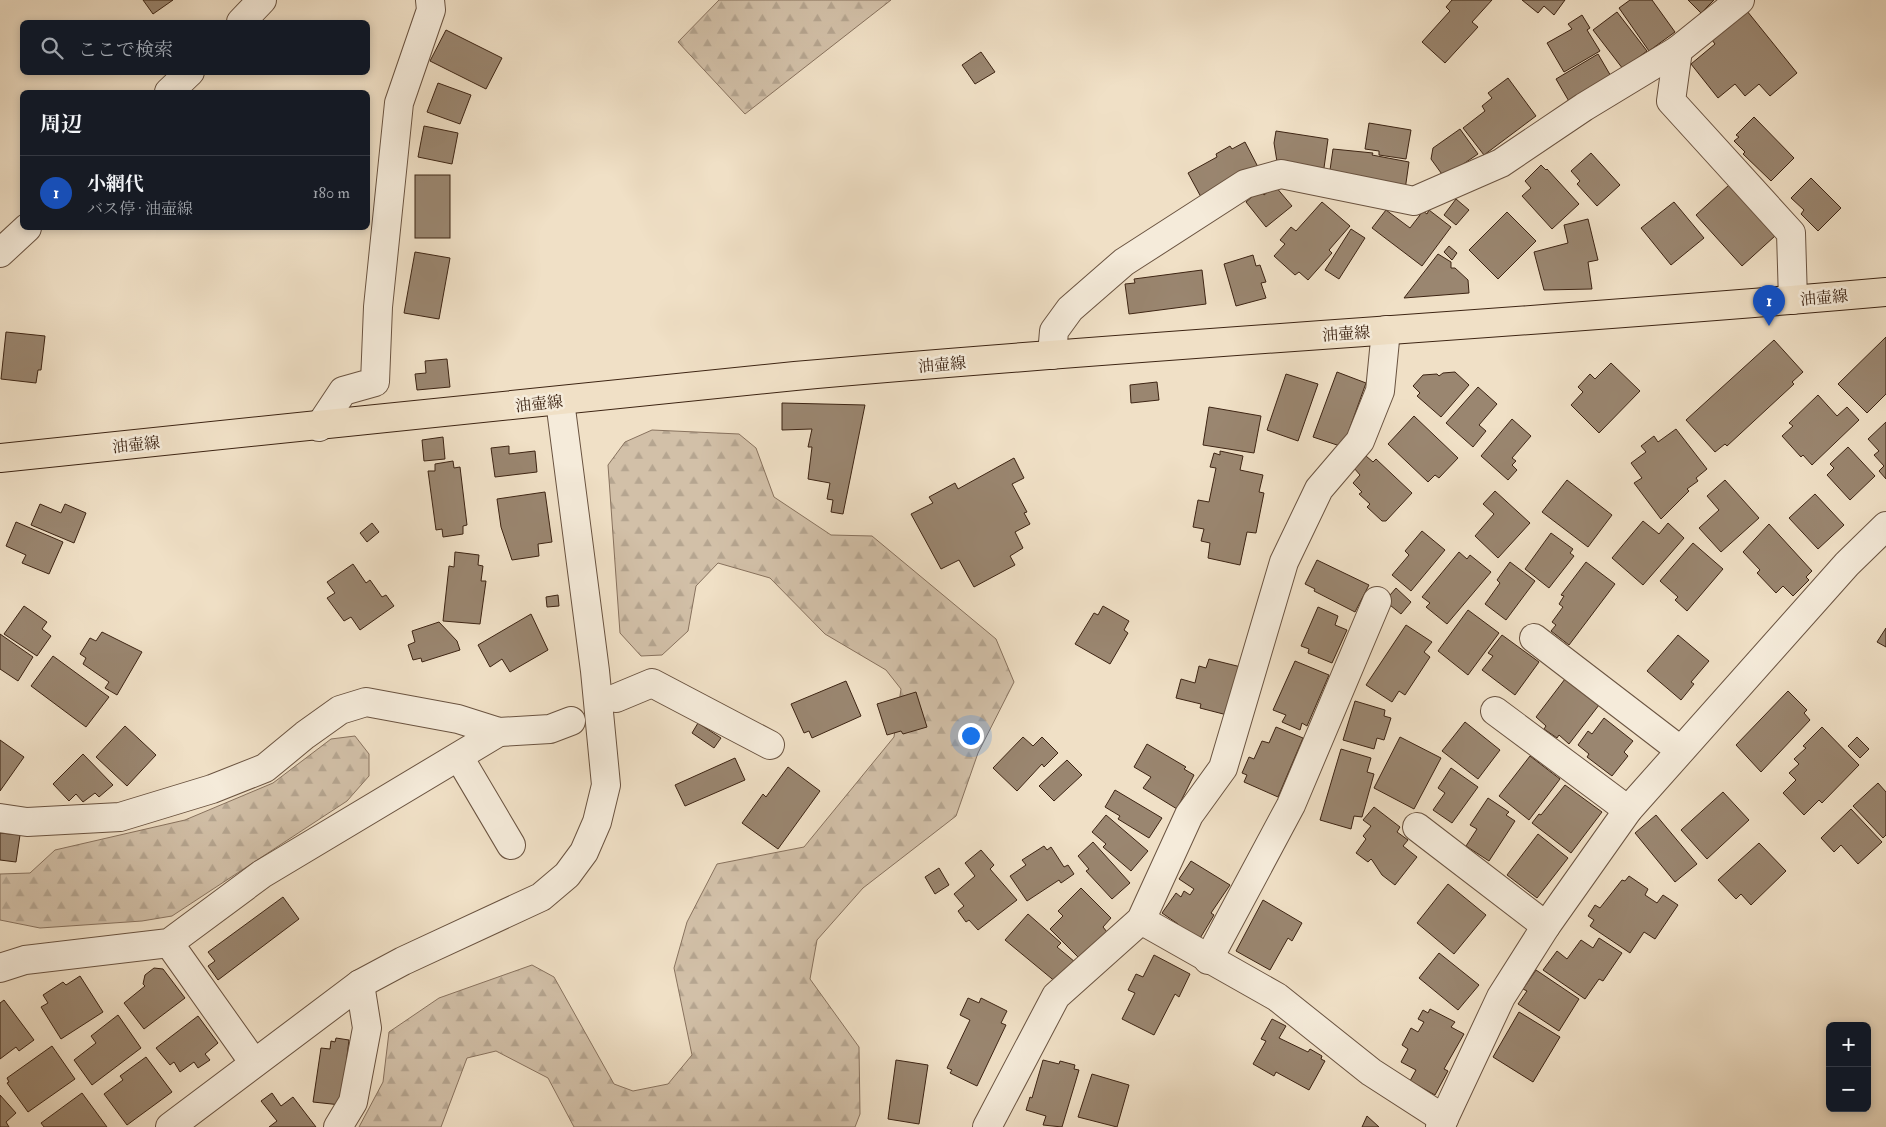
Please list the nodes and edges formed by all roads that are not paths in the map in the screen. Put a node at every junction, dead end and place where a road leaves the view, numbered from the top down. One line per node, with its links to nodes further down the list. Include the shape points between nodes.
1 (262, 0): 4 (street)
2 (430, 0): 15 (street, via 431,10 399,103 378,306 375,382 343,390)
3 (1740, 0): 5 (street)
4 (243, 20)
5 (1678, 50): 11 (street, via 1671,101 1791,233); 13 (street, via 1584,107 1501,163 1414,201 1281,174 1245,184 1124,262 1070,309 1054,331)
6 (187, 75): 7 (street)
7 (171, 90)
8 (25, 230): 9 (street)
9 (0, 253)
10 (1886, 292): 11 (main road, 油壷線)
11 (1793, 300): 12 (main road, 油壷線)
12 (1386, 330): 13 (main road, 油壷線); 31 (street, via 1380,391 1360,441 1319,489 1284,562 1223,768 1189,815)
13 (1052, 355): 14 (main road, 油壷線, via 794,376)
14 (560, 401): 15 (main road, 油壷線); 36 (street, via 606,785 597,822 573,868 541,897)
15 (319, 427): 16 (main road, 油壷線)
16 (0, 458)
17 (1886, 526): 25 (street)
18 (1377, 601): 34 (street, via 1292,805)
19 (1534, 638): 25 (street)
20 (616, 698): 24 (street, via 652,683)
21 (1495, 711): 27 (street)
22 (571, 721): 23 (street, via 550,729)
23 (499, 732): 26 (street); 28 (street, via 458,720 366,702 340,710 265,768 212,789 120,818 27,822)
24 (770, 745)
25 (1680, 750): 27 (street)
26 (459, 757): 30 (street); 33 (street, via 262,874)
27 (1628, 810): 32 (street)
28 (0, 818)
29 (1417, 828): 32 (street)
30 (511, 845)
31 (1141, 920): 34 (street); 41 (street, via 1056,996)
32 (1546, 926): 38 (street, via 1502,997)
33 (169, 944): 35 (street, via 25,960); 37 (street)
34 (1208, 960): 38 (street, via 1277,997)
35 (0, 968)
36 (360, 984): 37 (street); 40 (street, via 367,1028 353,1102)
37 (254, 1062): 39 (street)
38 (1442, 1123)
39 (170, 1127)
40 (338, 1127)
41 (987, 1127)

